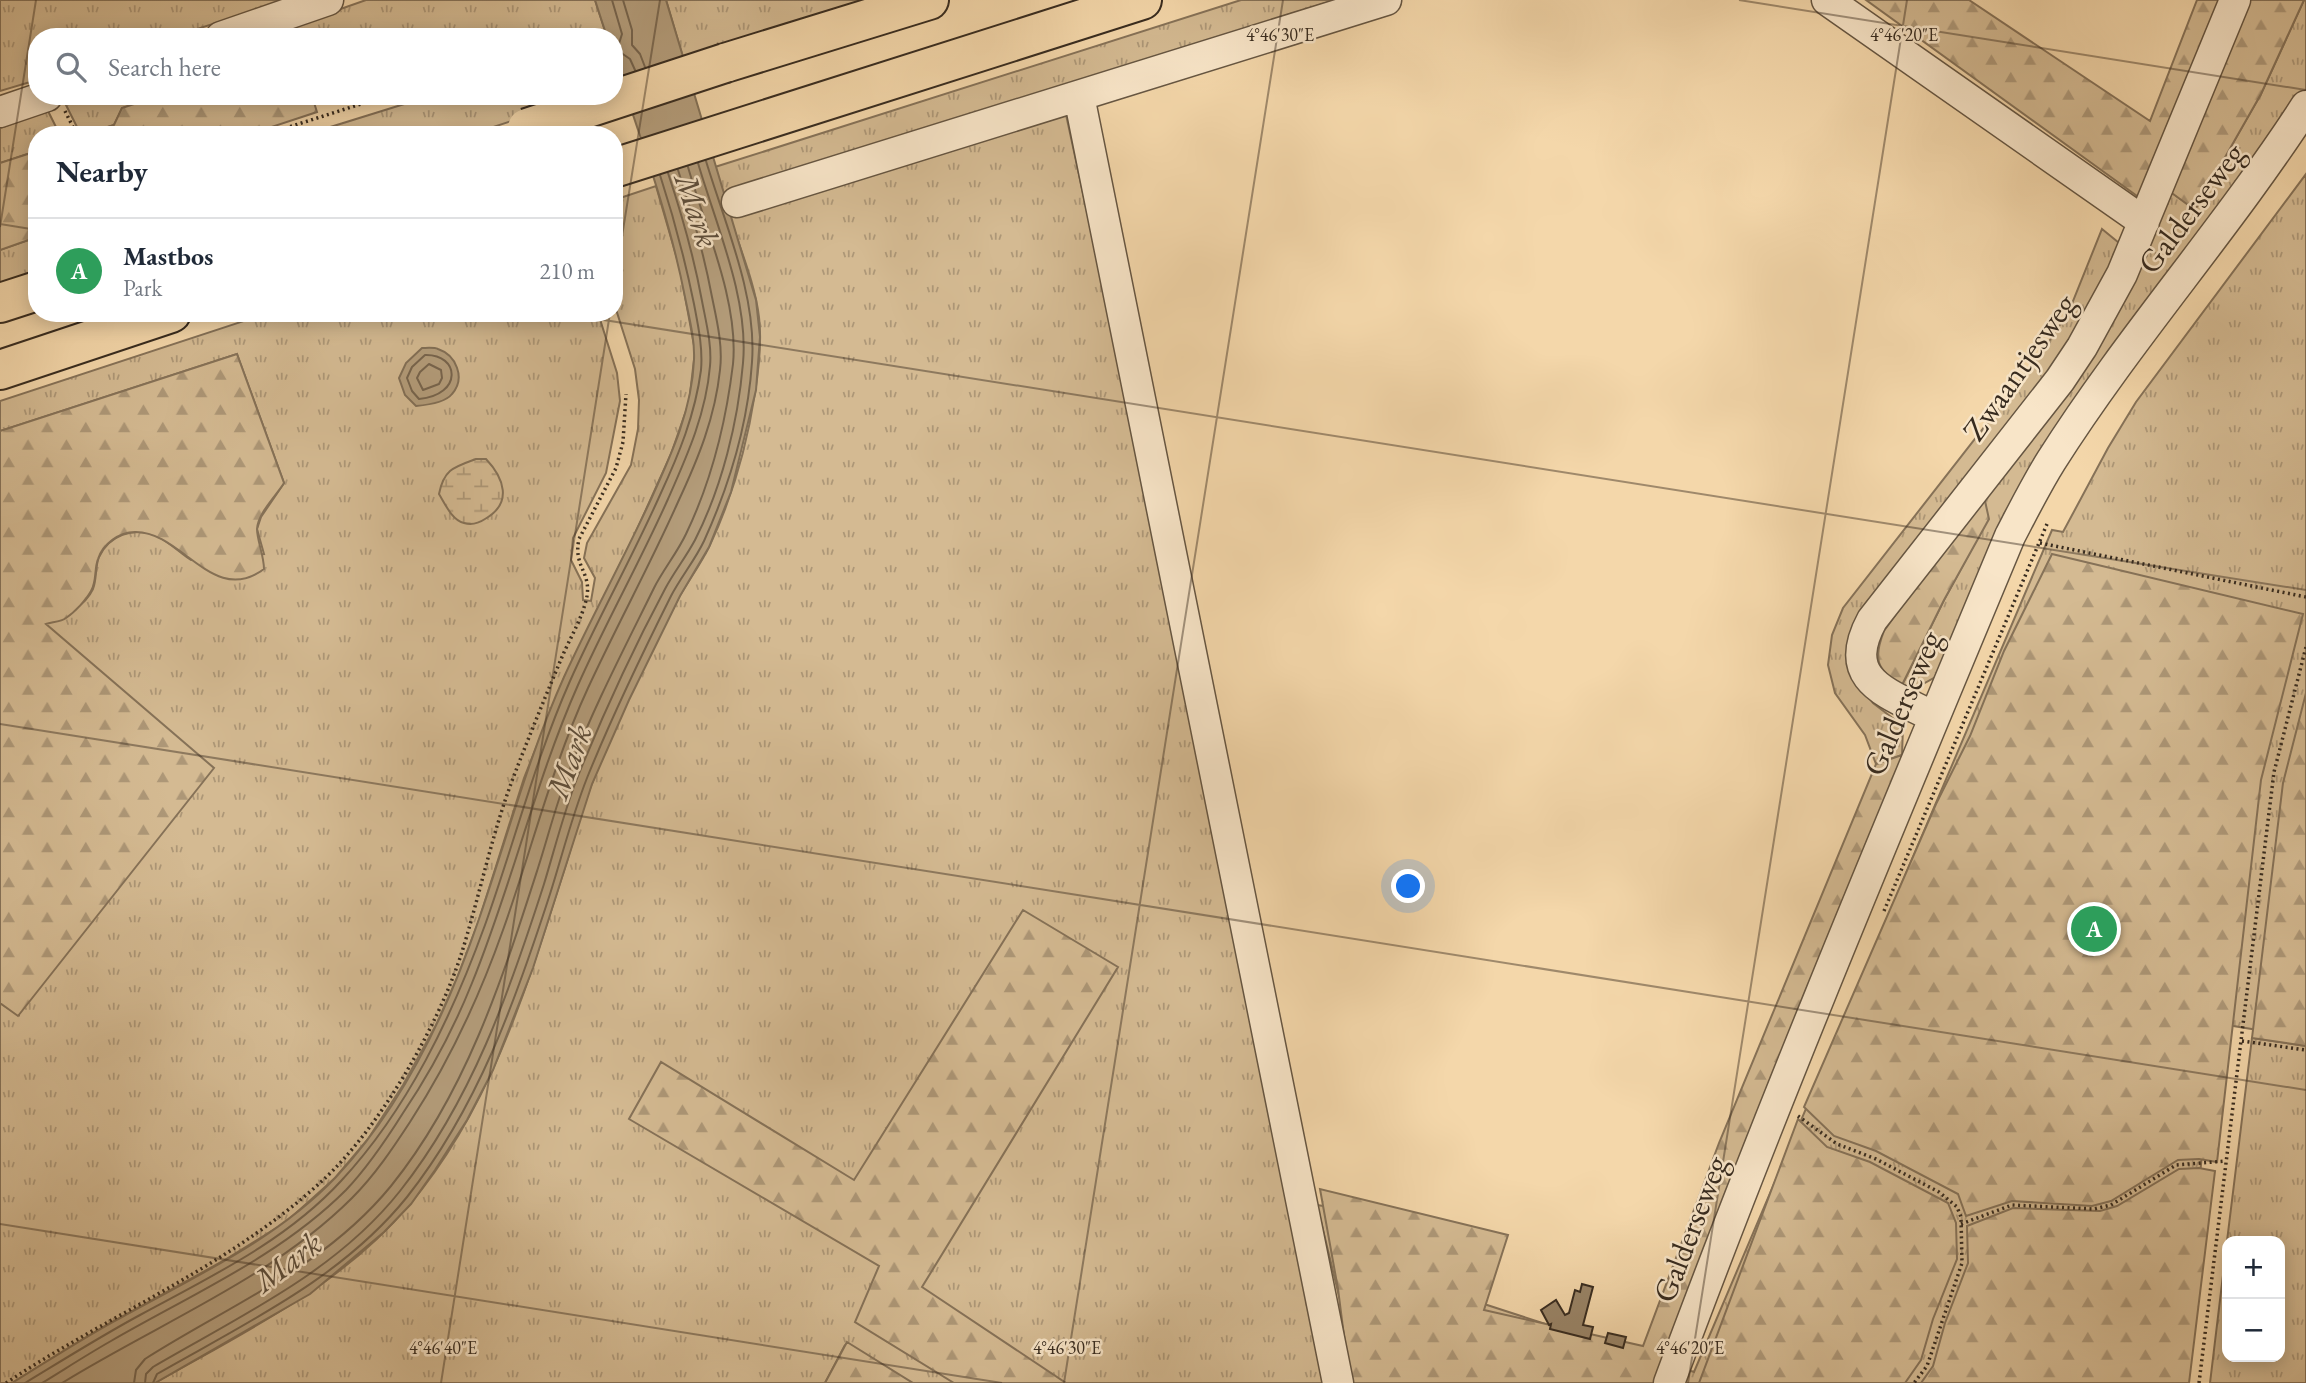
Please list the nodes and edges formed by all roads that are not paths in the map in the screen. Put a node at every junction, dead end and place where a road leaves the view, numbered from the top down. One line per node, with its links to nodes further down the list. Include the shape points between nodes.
1 (328, 0): 7 (street)
2 (929, 0): 8 (highway, bridge)
3 (1142, 0): 15 (highway)
4 (1386, 0): 9 (street)
5 (1827, 0): 17 (street)
6 (2235, 0): 17 (street, Zwaantjesweg)
7 (247, 28)
8 (623, 96)
9 (1079, 96): 16 (street); 23 (street)
10 (36, 105): 13 (street)
11 (597, 105): 14 (highway, bridge)
12 (2306, 106): 22 (street, Galderseweg, via 2050,462 2010,536)
13 (0, 113)
14 (532, 126)
15 (623, 165)
16 (737, 202)
17 (2144, 222): 22 (street, Zwaantjesweg, via 2122,274 2060,380 1863,637 1859,655 1878,688)
18 (28, 294): 19 (highway)
19 (0, 303)
20 (144, 322): 21 (highway)
21 (0, 370)
22 (1934, 717): 24 (street, Galderseweg)
23 (1338, 1383)
24 (1669, 1383)

